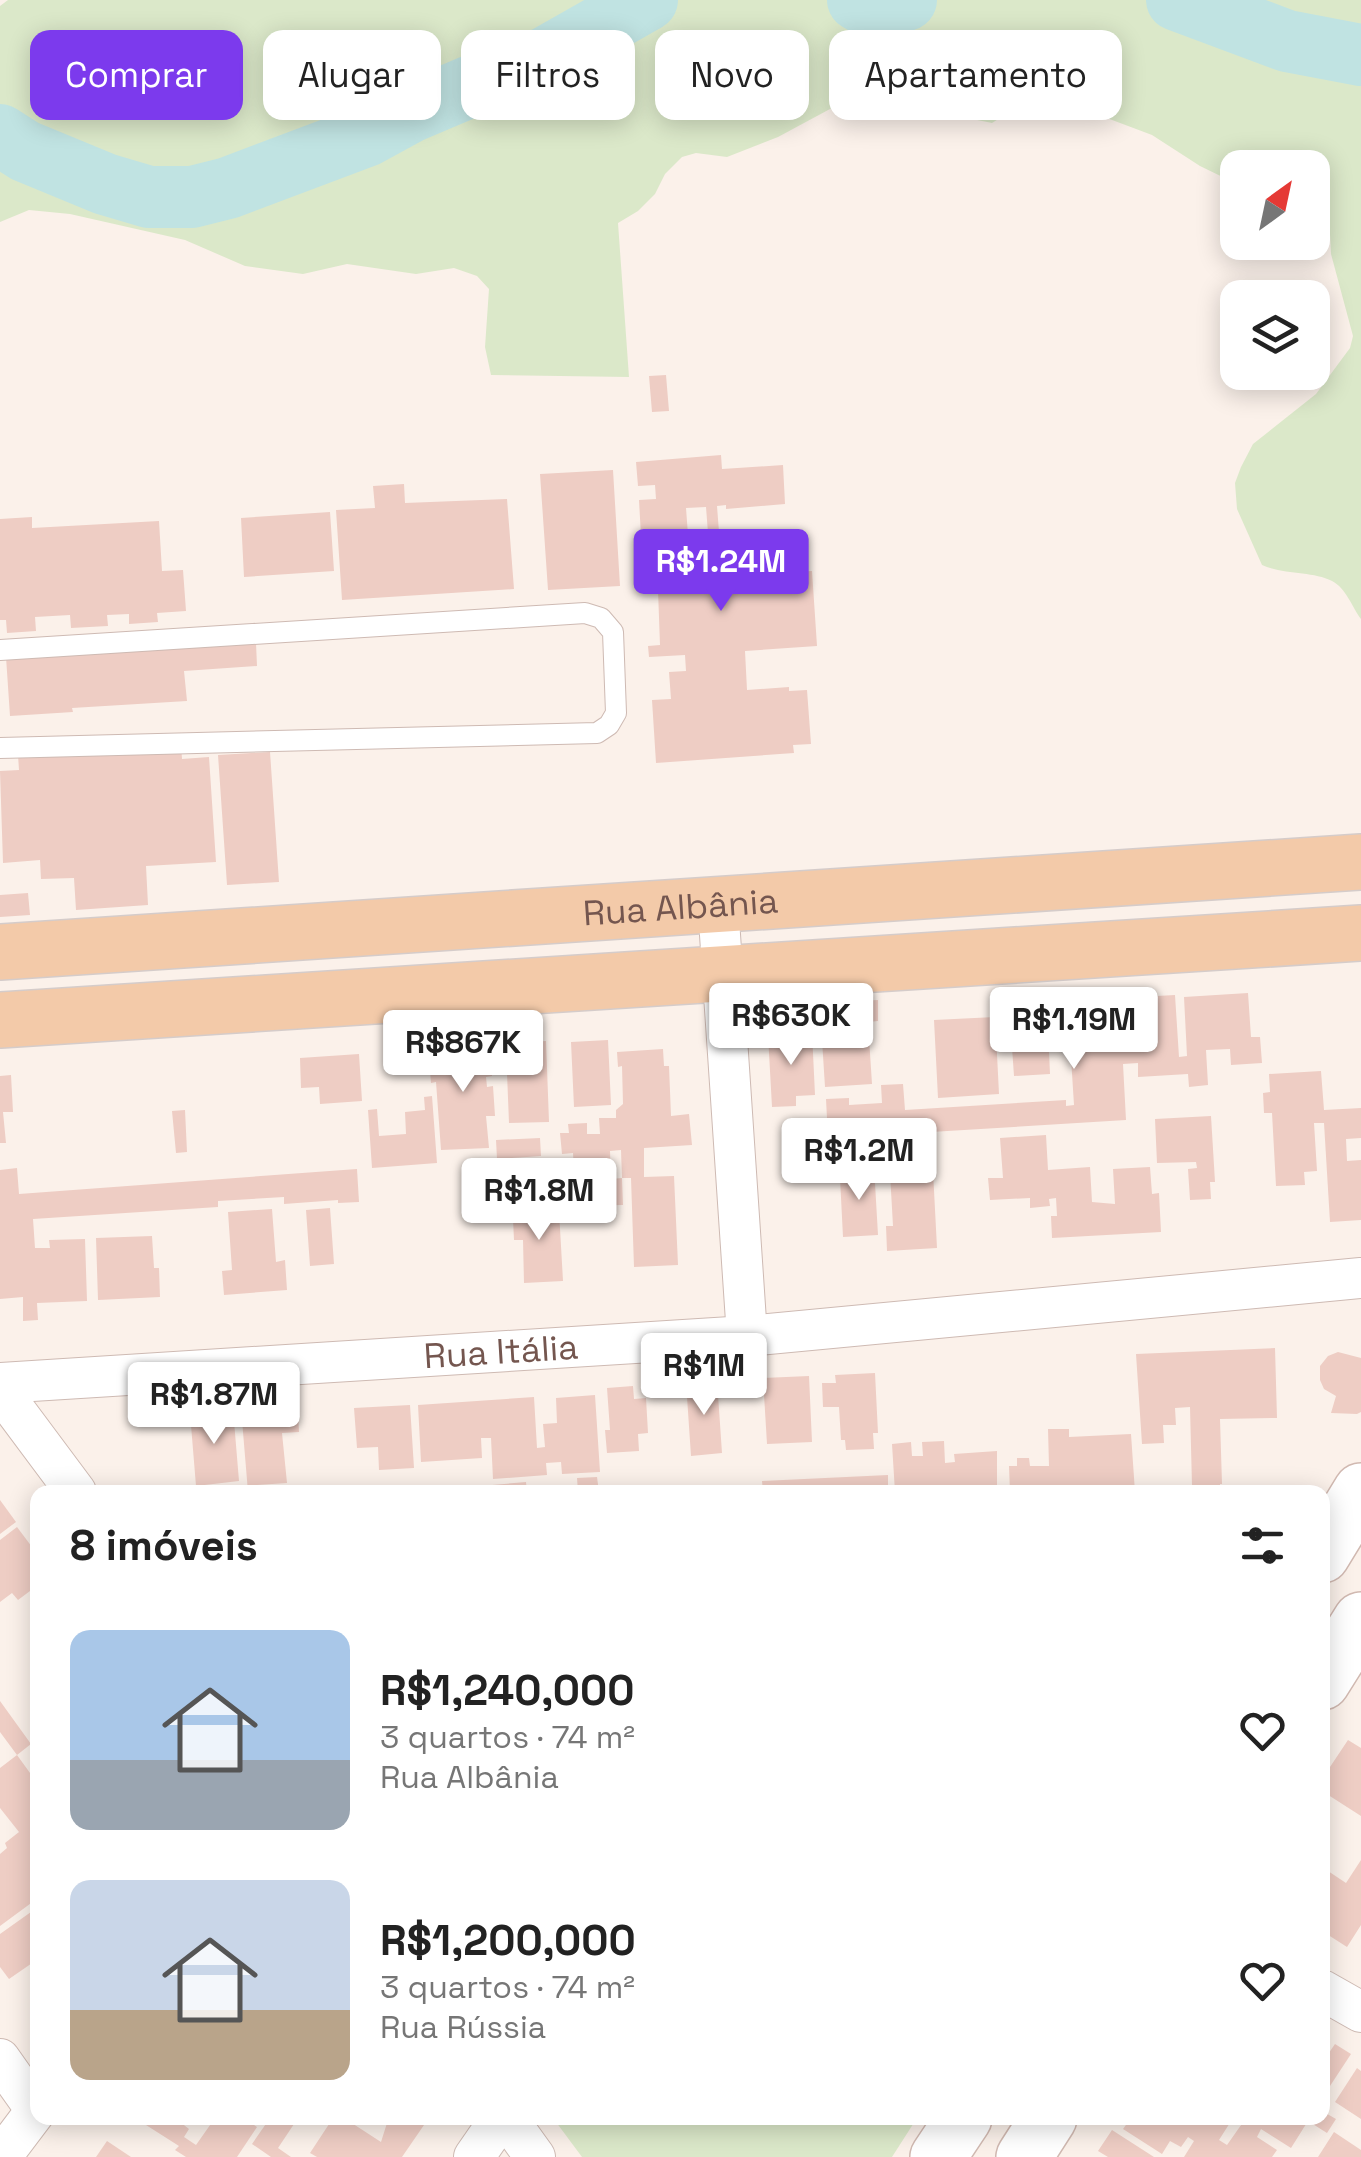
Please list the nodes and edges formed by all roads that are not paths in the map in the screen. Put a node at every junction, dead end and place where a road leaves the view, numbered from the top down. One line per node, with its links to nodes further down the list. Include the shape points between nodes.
1 (0, 650): 2 (lane, via 585,613 602,618 613,632 616,712 597,733)
2 (0, 748)
3 (1361, 862): 4 (main road, Rua Albânia)
4 (718, 905): 6 (main road, Rua Albânia); 7 (street)
5 (1361, 933): 7 (main road, Rua Albânia)
6 (0, 952)
7 (725, 974): 8 (main road, Rua Albânia); 10 (street)
8 (0, 1020)
9 (1361, 1278): 10 (street, Rua Itália)
10 (746, 1336): 11 (street, Rua Itália)
11 (0, 1386): 12 (street)
12 (71, 1485)
13 (1361, 1491): 14 (main road)
14 (1330, 1542)
15 (1361, 1620): 16 (main road)
16 (1330, 1669)
17 (1330, 1995): 18 (street)
18 (1361, 2012)
19 (0, 2059): 20 (street)
20 (30, 2100)
21 (30, 2118): 26 (street)
22 (499, 2125): 27 (street)
23 (510, 2125): 28 (street)
24 (959, 2125): 29 (main road)
25 (1045, 2125): 30 (main road)
26 (1, 2157)
27 (474, 2157)
28 (535, 2157)
29 (938, 2157)
30 (1024, 2157)

